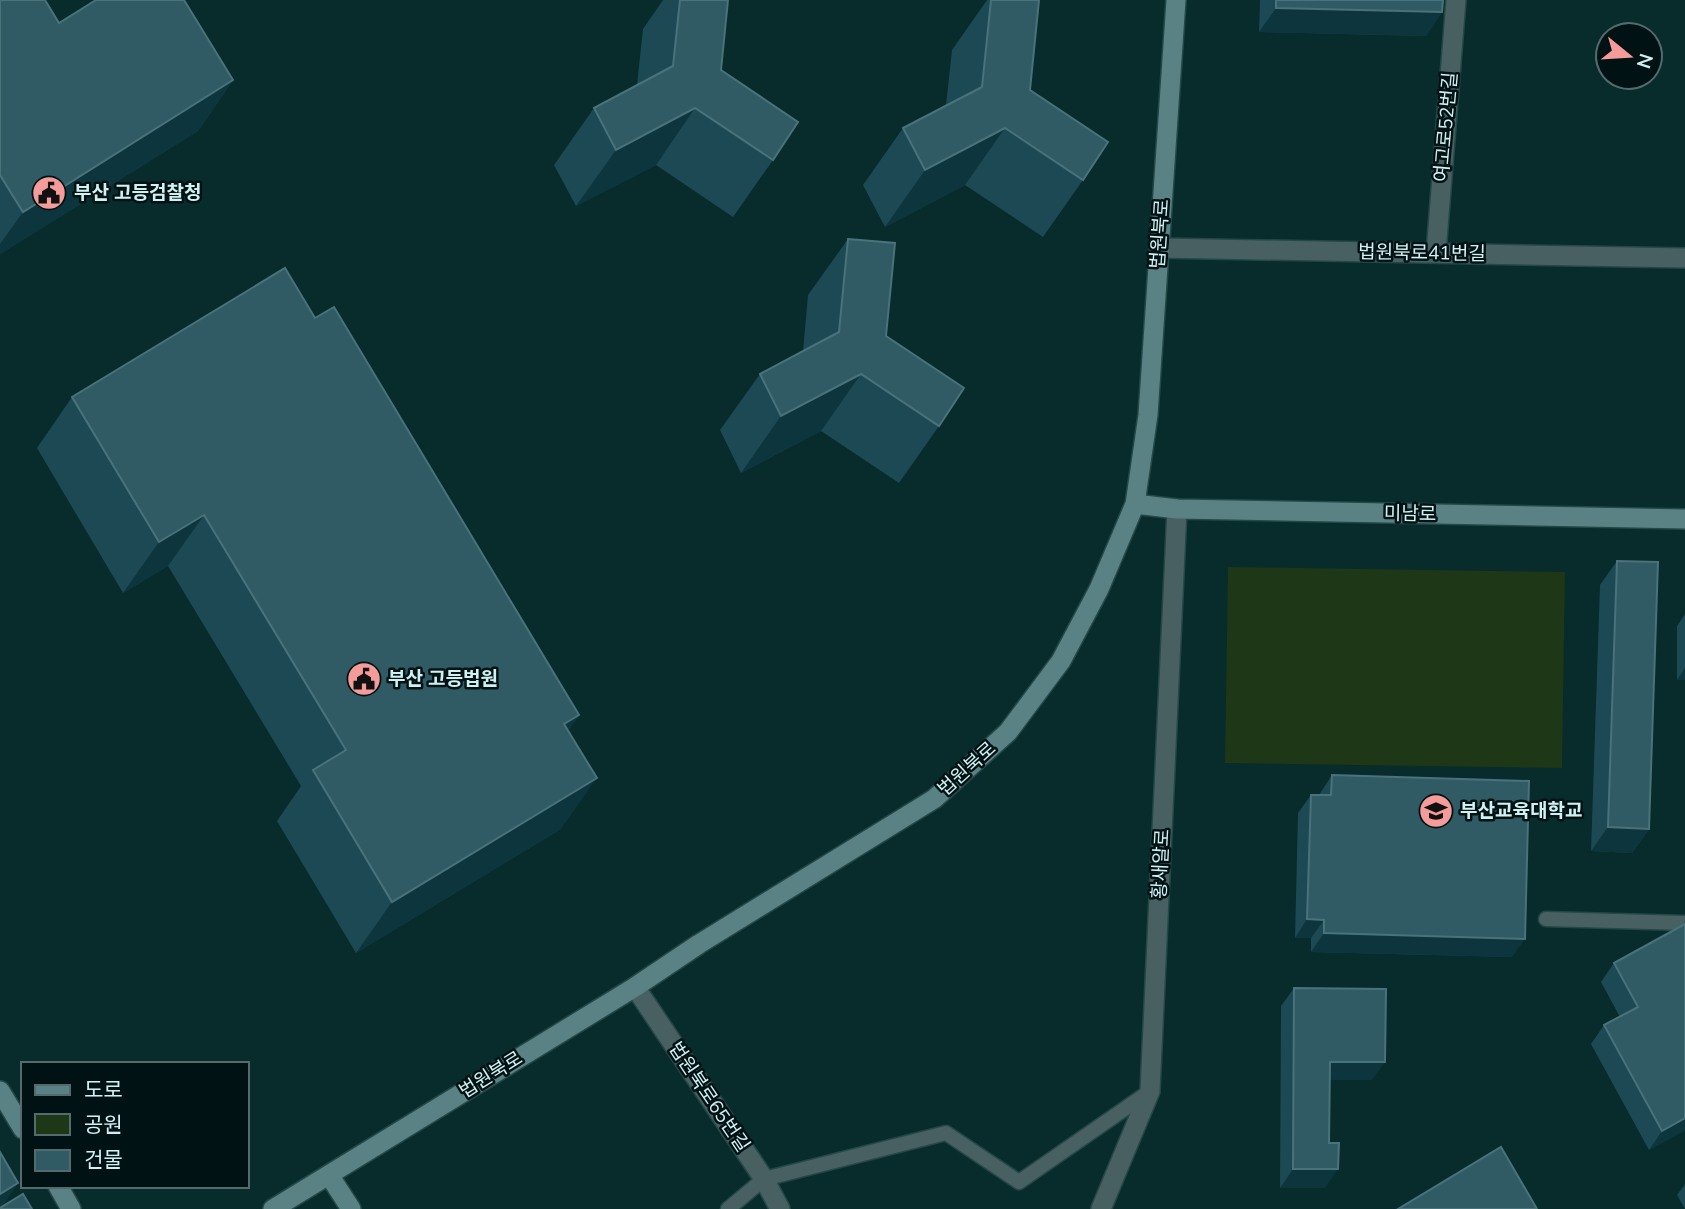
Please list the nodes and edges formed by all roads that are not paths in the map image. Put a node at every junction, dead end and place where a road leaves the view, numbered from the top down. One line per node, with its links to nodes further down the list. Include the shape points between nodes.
1 (1176, 0): 3 (main road, 법원북로)
2 (1456, 0): 4 (street, 여고로52번길)
3 (1160, 248): 4 (street, 법원북로41번길); 6 (main road, 법원북로, via 1148,415)
4 (1436, 253): 5 (street, 법원북로41번길)
5 (1685, 258)
6 (1135, 504): 7 (main road, 미남로); 11 (main road, 법원북로, via 1099,589 1061,661 1008,732 934,799)
7 (1177, 509): 8 (main road, 미남로); 13 (street, 황새알로)
8 (1685, 519)
9 (1546, 919): 10 (lane)
10 (1685, 923)
11 (635, 987): 15 (main road, 법원북로); 16 (street, 법원북로65번길)
12 (0, 1091): 14 (main road)
13 (1150, 1091): 16 (lane, via 1019,1182 946,1133); 23 (street, 황새알로)
14 (21, 1126)
15 (329, 1175): 19 (main road, 법원북로); 20 (main road)
16 (764, 1179): 21 (lane); 22 (street, 법원북로65번길)
17 (59, 1188): 18 (main road)
18 (71, 1209)
19 (273, 1209)
20 (351, 1209)
21 (728, 1209)
22 (780, 1209)
23 (1101, 1209)

